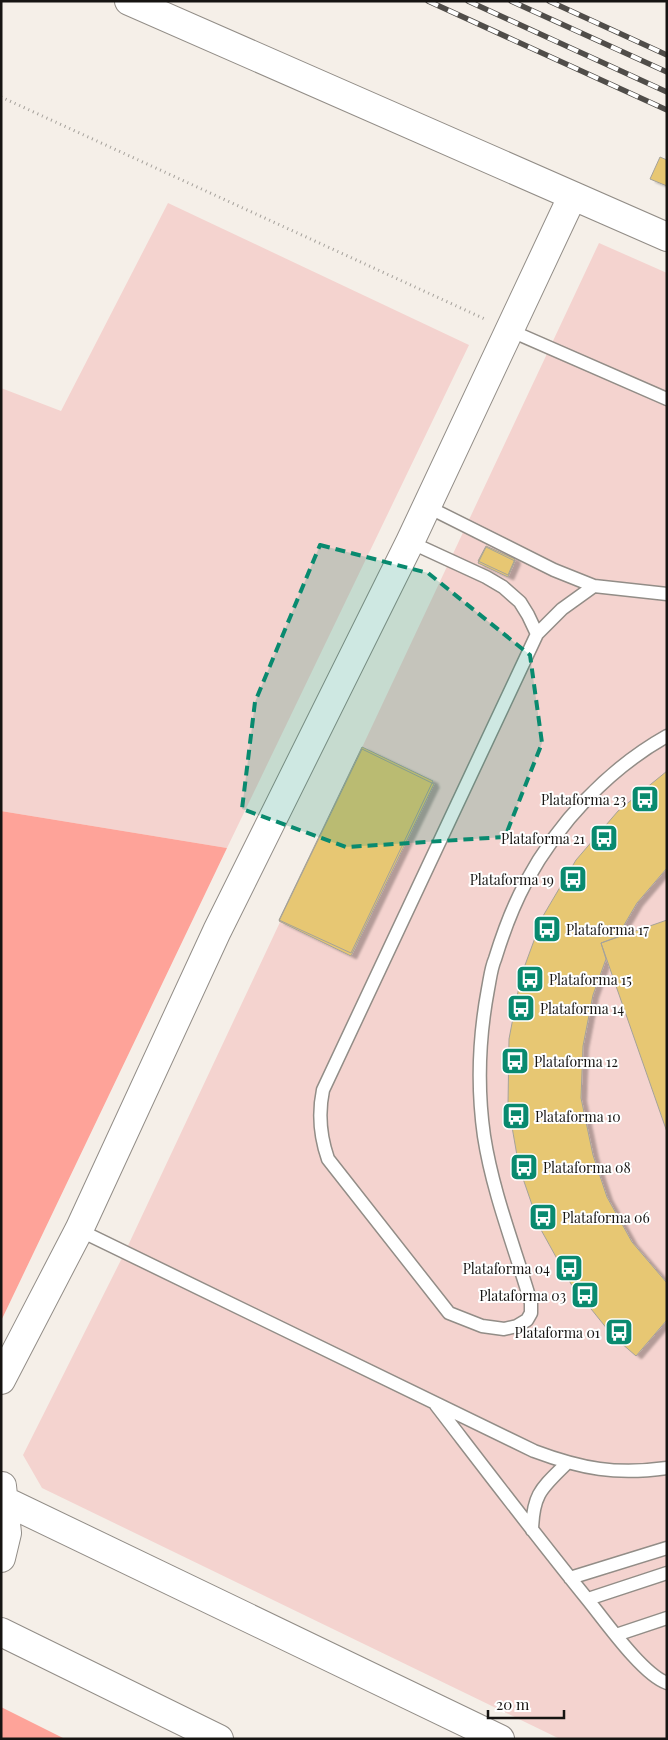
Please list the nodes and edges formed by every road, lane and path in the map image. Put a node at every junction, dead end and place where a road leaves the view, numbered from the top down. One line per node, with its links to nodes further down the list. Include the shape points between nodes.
1 (129, 1): 3 (street)
2 (1, 97): 5 (path)
3 (572, 197): 4 (street); 5 (street)
4 (667, 237)
5 (509, 330): 6 (lane); 7 (street)
6 (667, 399)
7 (426, 506): 8 (street); 9 (lane, via 554,570)
8 (410, 542): 11 (lane, via 503,587 520,602); 13 (street, via 218,931)
9 (594, 586): 10 (lane); 11 (lane)
10 (667, 594)
11 (537, 634): 12 (lane, via 327,1081 320,1107 322,1143 328,1159 449,1313 482,1326 504,1329 517,1326 531,1313 492,1176 480,1096 480,1050 494,961 516,903 549,845 602,784)
12 (667, 736)
13 (79, 1230): 14 (street); 15 (lane)
14 (1, 1380)
15 (434, 1403): 16 (lane, via 534,1451); 19 (lane)
16 (567, 1463): 17 (lane, via 608,1470); 19 (lane, via 534,1502)
17 (667, 1468)
18 (2, 1494): 21 (street, via 8,1533); 30 (street)
19 (532, 1530): 23 (lane)
20 (667, 1548): 23 (lane)
21 (1, 1558)
22 (667, 1573): 24 (lane)
23 (570, 1578): 24 (lane)
24 (588, 1599): 27 (lane)
25 (667, 1618): 27 (lane)
26 (1, 1632): 29 (street)
27 (616, 1635): 28 (lane, via 647,1670)
28 (667, 1683)
29 (219, 1739)
30 (500, 1739)

